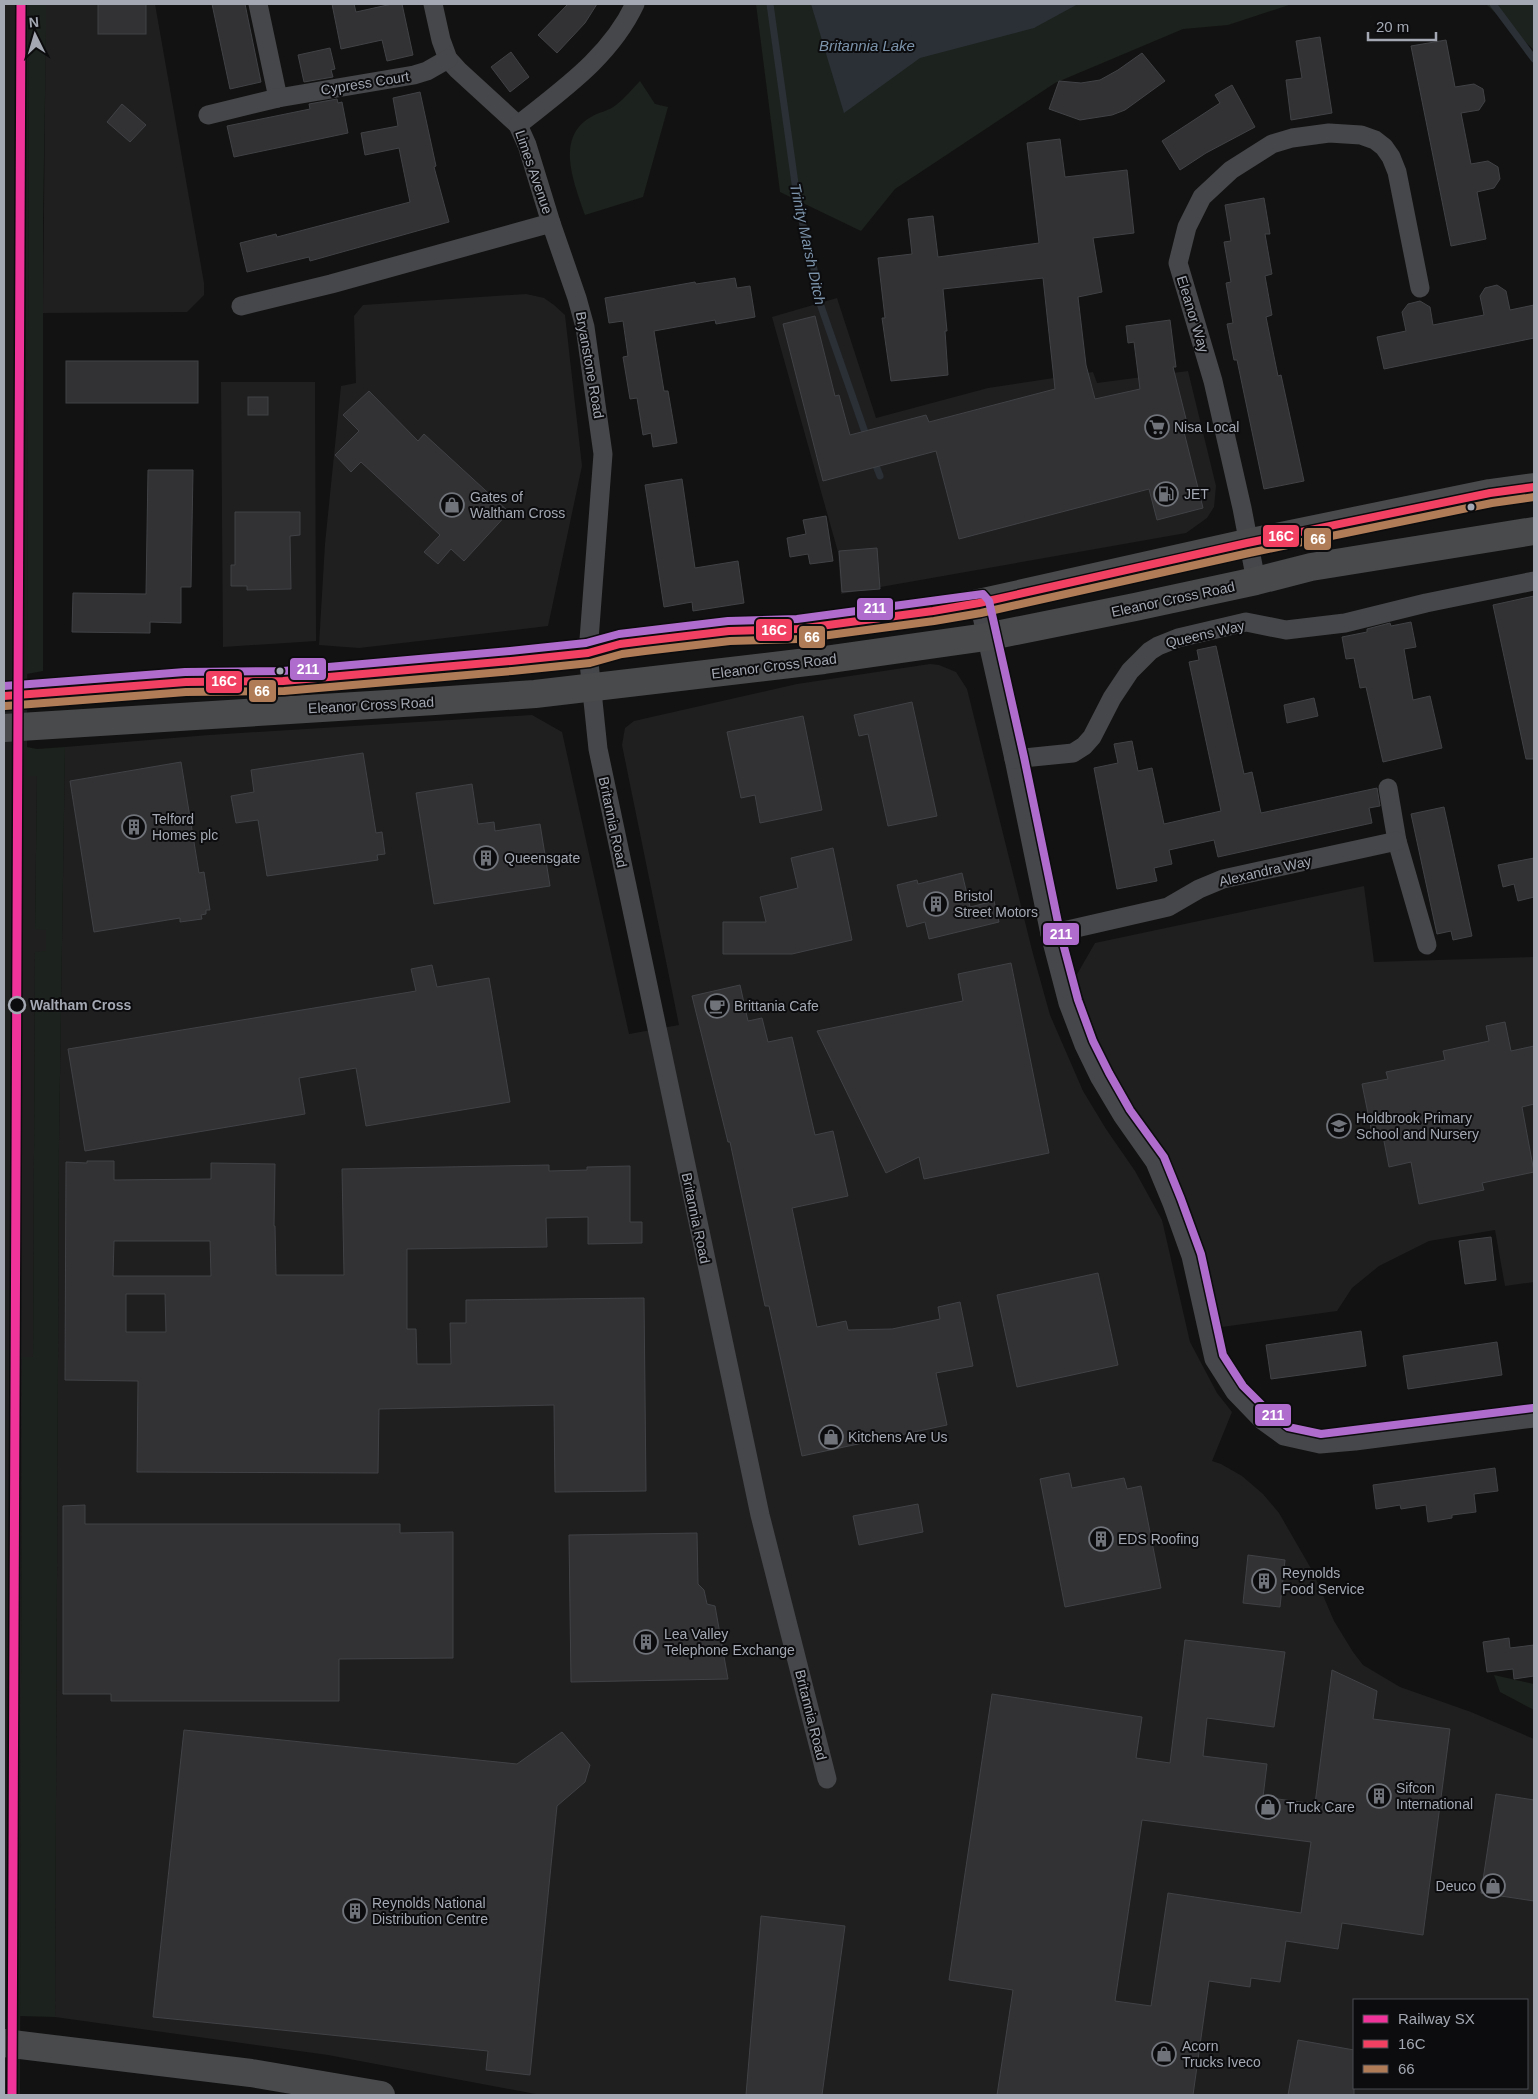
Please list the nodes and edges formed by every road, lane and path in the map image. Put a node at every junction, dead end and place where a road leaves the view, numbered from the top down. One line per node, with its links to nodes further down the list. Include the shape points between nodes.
1 (258, 4): 5 (street)
2 (433, 4): 4 (street, Limes Avenue)
3 (635, 4): 7 (street, via 599,58)
4 (448, 59): 5 (street, Cypress Court, via 414,75); 7 (street, Limes Avenue)
5 (278, 98): 6 (street, Cypress Court)
6 (208, 114)
7 (518, 125): 8 (street, Limes Avenue, via 528,145)
8 (551, 223): 10 (street); 18 (street, Bryanstone Road, via 585,327 603,454)
9 (1420, 288): 13 (street, Eleanor Way, via 1396,172 1391,157 1375,140 1361,135 1329,133 1272,144 1231,170 1202,197 1187,227 1178,263 1214,381)
10 (241, 306)
11 (1534, 487): 13 (main road)
12 (1534, 531): 14 (main road, Eleanor Cross Road, via 1311,567)
13 (1247, 542): 14 (street, Eleanor Way); 16 (main road)
14 (1256, 581): 17 (main road, Eleanor Cross Road)
15 (1534, 581): 22 (street, Queens Way, via 1344,623 1286,630 1246,622 1178,638 1150,651 1130,671 1084,746 1074,753)
16 (979, 603): 17 (street); 18 (main road, via 798,629 729,631 620,644)
17 (986, 637): 19 (main road, Eleanor Cross Road); 22 (street)
18 (588, 653): 19 (street, Britannia Road); 20 (main road, via 283,681 186,682)
19 (591, 687): 21 (main road, Eleanor Cross Road, via 435,702); 28 (street, Britannia Road, via 598,749 758,1506)
20 (4, 696)
21 (4, 728)
22 (1014, 759): 25 (street)
23 (1388, 788): 24 (street)
24 (1397, 841): 25 (street, Alexandra Way, via 1223,879 1168,908); 26 (street)
25 (1050, 934): 27 (street, via 1068,1003 1084,1045 1122,1115 1154,1162 1172,1203 1191,1256 1214,1359 1235,1392 1262,1420 1284,1436 1320,1444)
26 (1427, 945)
27 (1534, 1418)
28 (826, 1779)
29 (4, 2044): 30 (highway, via 251,2073)
30 (381, 2095)

